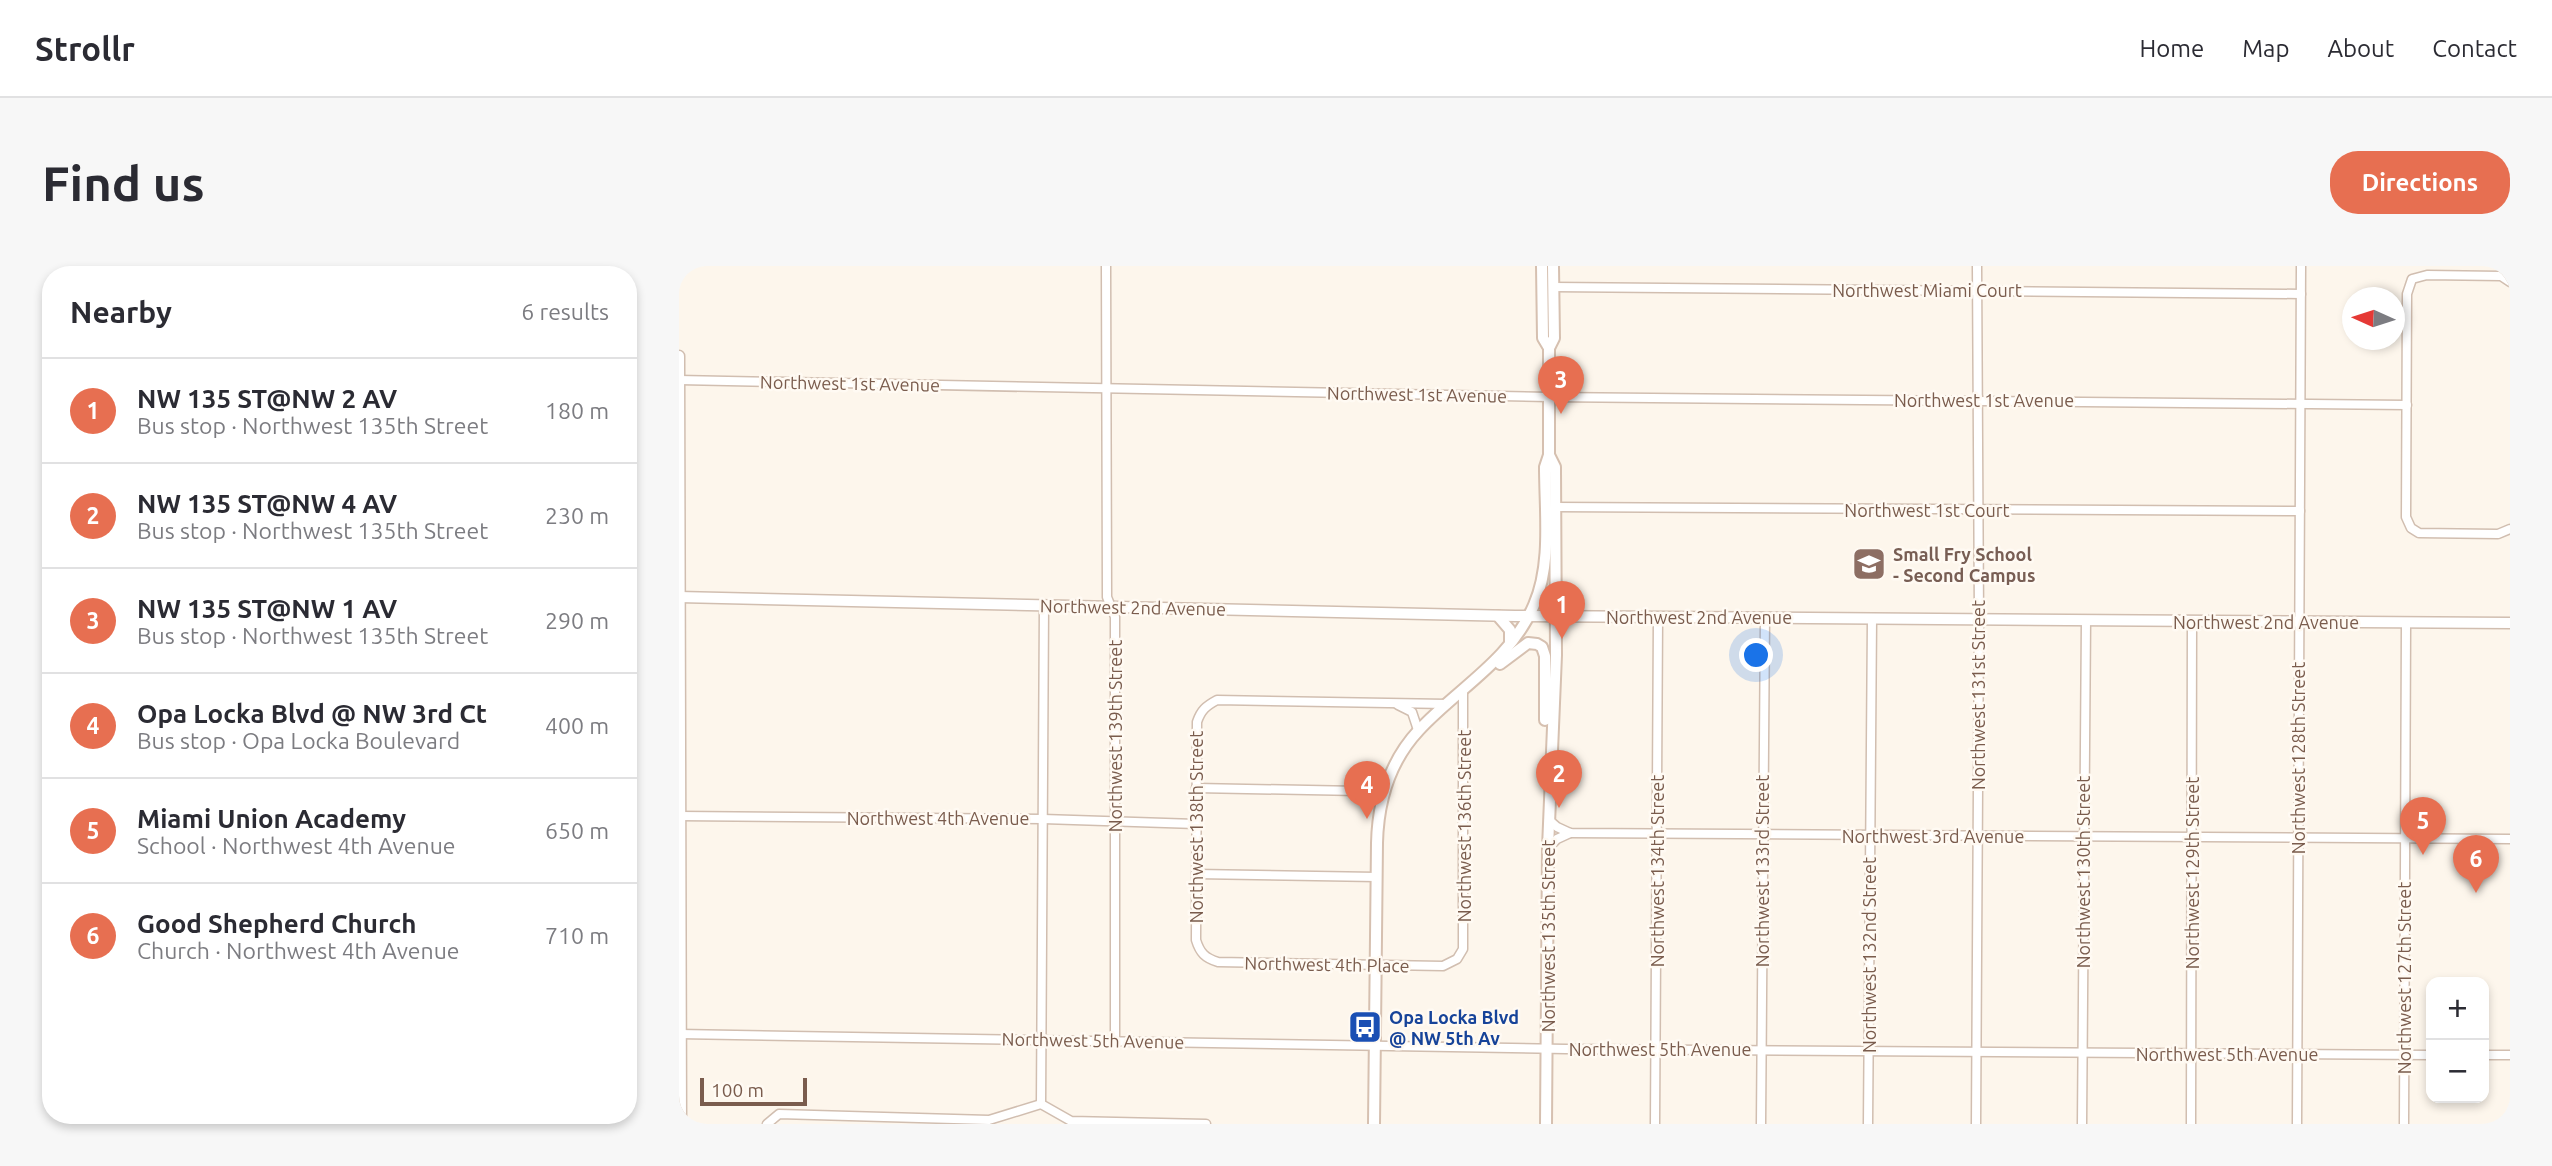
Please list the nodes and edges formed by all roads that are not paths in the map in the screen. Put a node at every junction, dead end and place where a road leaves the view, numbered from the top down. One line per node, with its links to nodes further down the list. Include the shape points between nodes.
1 (1106, 266): 13 (street, Northwest 139th Street)
2 (1545, 266): 7 (main road); 10 (main road, Northwest 135th Street, via 1543,338)
3 (1553, 266): 7 (main road, Northwest 135th Street)
4 (1977, 266): 8 (street, Northwest 131st Street)
5 (2301, 266): 9 (street, Northwest 128th Street)
6 (2510, 282): 17 (street, via 2501,275 2411,279 2407,294)
7 (1553, 287): 8 (street, Northwest Miami Court); 10 (main road, Northwest 135th Street, via 1554,338)
8 (1977, 290): 9 (street, Northwest Miami Court); 15 (street, Northwest 131st Street)
9 (2301, 293): 16 (street, Northwest 128th Street)
10 (1549, 348): 14 (main road, Northwest 135th Street)
11 (679, 356): 12 (street)
12 (680, 380): 13 (street, Northwest 1st Avenue); 24 (street)
13 (1107, 388): 14 (street, Northwest 1st Avenue); 26 (street, Northwest 139th Street, via 1107,597)
14 (1549, 397): 15 (street, Northwest 1st Avenue); 18 (main road, Northwest 135th Street)
15 (1977, 401): 16 (street, Northwest 1st Avenue); 20 (street, Northwest 131st Street)
16 (2301, 402): 17 (street, Northwest 1st Avenue); 21 (street, Northwest 128th Street)
17 (2407, 405): 22 (street, via 2406,517 2411,528 2419,533 2498,534)
18 (1549, 455): 19 (main road, Northwest 135th Street, via 1555,467); 23 (main road, Northwest 135th Street, via 1545,467)
19 (1555, 507): 20 (street, Northwest 1st Court); 29 (main road, Northwest 135th Street)
20 (1978, 511): 21 (street, Northwest 1st Court); 33 (street, Northwest 131st Street)
21 (2300, 511): 36 (street, Northwest 128th Street)
22 (2510, 529)
23 (1545, 558): 28 (main road, Northwest 135th Street, via 1539,593); 29 (main road)
24 (679, 597): 25 (street, Northwest 2nd Avenue); 48 (street)
25 (1044, 605): 26 (street, Northwest 2nd Avenue); 49 (street)
26 (1112, 606): 27 (street, Northwest 2nd Avenue); 51 (street, Northwest 139th Street)
27 (1498, 616): 28 (street, Northwest 2nd Avenue); 39 (main road, via 1510,630)
28 (1529, 616): 29 (street, Northwest 2nd Avenue); 39 (main road, Northwest 135th Street)
29 (1552, 616): 31 (street, Northwest 2nd Avenue); 45 (main road, Northwest 135th Street)
30 (1765, 617): 31 (street, Northwest 2nd Avenue); 32 (street, Northwest 2nd Avenue); 55 (street, Northwest 133rd Street)
31 (1658, 618): 54 (street, Northwest 134th Street)
32 (1872, 619): 33 (street, Northwest 2nd Avenue); 56 (street, Northwest 132nd Street)
33 (1979, 619): 34 (street, Northwest 2nd Avenue); 57 (street, Northwest 131st Street)
34 (2085, 620): 35 (street, Northwest 2nd Avenue); 59 (street, Northwest 130th Street)
35 (2192, 621): 36 (street, Northwest 2nd Avenue); 60 (street, Northwest 129th Street)
36 (2299, 621): 37 (street, Northwest 2nd Avenue); 58 (street, Northwest 128th Street)
37 (2406, 623): 38 (street, Northwest 2nd Avenue); 61 (street, Northwest 127th Street)
38 (2510, 623)
39 (1509, 646): 40 (main road, Northwest 135th Street)
40 (1485, 672): 41 (main road); 45 (main road, via 1525,644 1542,647 1545,723)
41 (1463, 690): 42 (main road); 67 (street, Northwest 136th Street, via 1464,949)
42 (1447, 704): 43 (street); 44 (main road)
43 (1398, 705): 44 (street, via 1412,712); 46 (street, Northwest 138th Street, via 1217,700 1206,705 1197,722)
44 (1418, 730): 47 (main road, via 1396,762)
45 (1551, 747): 50 (main road, Northwest 135th Street)
46 (1196, 788): 47 (street, via 1359,791); 52 (street, Northwest 138th Street)
47 (1382, 797): 65 (main road)
48 (681, 816): 49 (street, Northwest 4th Avenue); 69 (street)
49 (1044, 819): 51 (street, Northwest 4th Avenue); 70 (street)
50 (1549, 820): 53 (street); 63 (main road, Northwest 135th Street)
51 (1115, 822): 52 (street, Northwest 4th Avenue); 71 (street, Northwest 139th Street)
52 (1196, 824): 64 (street, Northwest 138th Street)
53 (1570, 833): 54 (street, Northwest 3rd Avenue); 63 (street)
54 (1657, 834): 55 (street, Northwest 3rd Avenue); 74 (street, Northwest 134th Street)
55 (1762, 835): 56 (street, Northwest 3rd Avenue); 75 (street, Northwest 133rd Street)
56 (1870, 835): 57 (street, Northwest 3rd Avenue); 76 (street, Northwest 132nd Street)
57 (1977, 836): 59 (street, Northwest 3rd Avenue); 77 (street, Northwest 131st Street)
58 (2297, 837): 60 (street, Northwest 3rd Avenue); 61 (street); 80 (street, Northwest 128th Street)
59 (2083, 838): 60 (street, Northwest 3rd Avenue); 78 (street, Northwest 130th Street)
60 (2193, 838): 79 (street, Northwest 129th Street)
61 (2405, 839): 62 (street); 81 (street, Northwest 127th Street)
62 (2510, 839)
63 (1548, 848): 73 (main road, Northwest 135th Street)
64 (1196, 874): 65 (street); 66 (street, Northwest 138th Street)
65 (1377, 877): 68 (main road)
66 (1199, 951): 68 (street, Northwest 4th Place, via 1217,962)
67 (1457, 959): 68 (street, Northwest 4th Place, via 1443,966)
68 (1376, 965): 72 (main road)
69 (680, 1034): 70 (street, Northwest 5th Avenue); 88 (street)
70 (1041, 1039): 71 (street, Northwest 5th Avenue); 85 (street)
71 (1115, 1040): 72 (street, Northwest 5th Avenue)
72 (1375, 1046): 73 (street, Northwest 5th Avenue); 91 (main road)
73 (1547, 1049): 74 (street, Northwest 5th Avenue); 92 (main road, Northwest 135th Street)
74 (1656, 1049): 75 (street, Northwest 5th Avenue); 93 (street, Northwest 134th Street)
75 (1762, 1050): 76 (street, Northwest 5th Avenue); 94 (street, Northwest 133rd Street)
76 (1868, 1051): 77 (street, Northwest 5th Avenue); 95 (street, Northwest 132nd Street)
77 (1976, 1052): 78 (street, Northwest 5th Avenue); 96 (street, Northwest 131st Street)
78 (2083, 1054): 79 (street, Northwest 5th Avenue); 97 (street, Northwest 130th Street)
79 (2191, 1054): 80 (street, Northwest 5th Avenue); 98 (street, Northwest 129th Street)
80 (2297, 1054): 81 (street, Northwest 5th Avenue); 99 (street, Northwest 128th Street)
81 (2404, 1055): 82 (street, Northwest 5th Avenue); 100 (street, Northwest 127th Street)
82 (2426, 1055)
83 (2489, 1055): 84 (street)
84 (2510, 1055)
85 (1041, 1104): 86 (street); 87 (street)
86 (989, 1122): 89 (street, via 779,1114)
87 (1071, 1122): 90 (street)
88 (681, 1124)
89 (767, 1124)
90 (1206, 1124)
91 (1374, 1124)
92 (1546, 1124)
93 (1655, 1124)
94 (1761, 1124)
95 (1868, 1124)
96 (1976, 1124)
97 (2082, 1124)
98 (2191, 1124)
99 (2297, 1124)
100 (2404, 1124)

